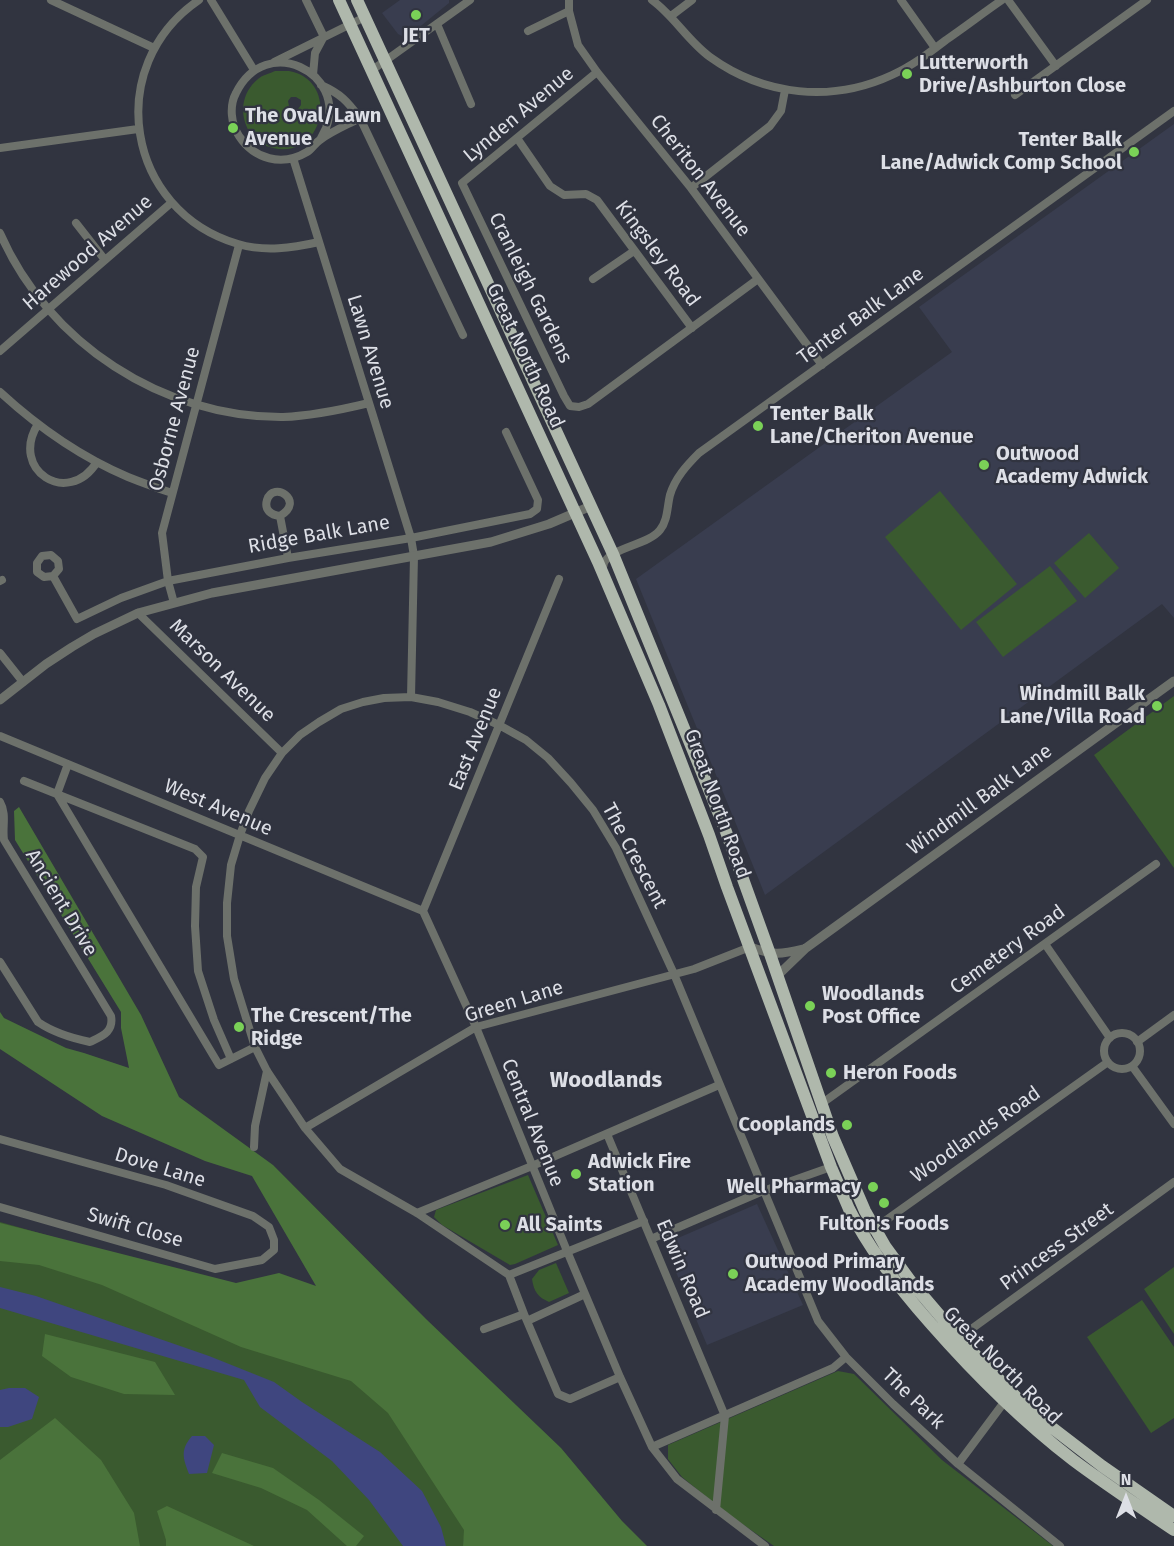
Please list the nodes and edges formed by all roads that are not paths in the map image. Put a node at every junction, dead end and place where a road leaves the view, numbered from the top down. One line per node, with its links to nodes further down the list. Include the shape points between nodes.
1 (51, 0): 22 (street)
2 (199, 0): 22 (street, via 169,27)
3 (211, 0): 27 (street)
4 (306, 0): 21 (street)
5 (339, 0): 18 (highway, Great North Road)
6 (357, 0): 17 (highway, Great North Road)
7 (569, 0): 15 (street, Cheriton Avenue)
8 (652, 0): 16 (street)
9 (692, 0): 16 (street)
10 (901, 0): 23 (street)
11 (1002, 0): 23 (street)
12 (1008, 0): 26 (street)
13 (1147, 0): 26 (street)
14 (464, 2): 19 (street)
15 (569, 11): 20 (street); 29 (street, Cheriton Avenue, via 578,45)
16 (671, 16): 32 (street, via 709,56 734,72)
17 (365, 17): 18 (street); 24 (highway, Great North Road)
18 (351, 24): 21 (street); 28 (highway, Great North Road)
19 (437, 24): 24 (street); 34 (street)
20 (528, 31)
21 (324, 37): 25 (street); 30 (street, via 315,53)
22 (154, 48): 37 (street, via 143,73)
23 (935, 48): 32 (street, via 894,75 868,85 813,93)
24 (386, 62): 28 (street); 65 (highway, Great North Road)
25 (273, 63): 27 (street); 30 (street, via 299,66)
26 (1056, 66): 33 (street)
27 (254, 70): 41 (street, via 233,97 231,114 236,131 245,145 259,155 276,160)
28 (372, 70): 66 (highway, Great North Road)
29 (597, 72): 38 (street, Lynden Avenue); 43 (street, Cheriton Avenue)
30 (313, 75): 31 (street)
31 (321, 85): 36 (street, via 341,96); 39 (street, via 329,112)
32 (785, 90): 43 (street, via 781,111 770,126)
33 (1016, 96)
34 (471, 105)
35 (1174, 111): 57 (street, Tenter Balk Lane)
36 (360, 118): 39 (street); 55 (street)
37 (138, 129): 40 (street); 44 (street, via 155,180)
38 (517, 138): 42 (street, Lynden Avenue); 49 (street, Kingsley Road, via 550,186 564,195 586,194 597,200)
39 (320, 140): 41 (street, via 308,152)
40 (0, 148)
41 (293, 158): 47 (street, Lawn Avenue)
42 (462, 183): 54 (street, Cranleigh Gardens, via 570,406 588,404)
43 (691, 188): 52 (street, Cheriton Avenue)
44 (171, 203): 48 (street, via 191,221); 50 (street, Harewood Avenue)
45 (76, 223): 50 (street)
46 (0, 233): 53 (street, via 21,274)
47 (319, 242): 48 (street, via 266,249); 59 (street, Lawn Avenue)
48 (239, 245): 60 (street, Osborne Avenue)
49 (634, 251): 51 (street); 54 (street, Kingsley Road)
50 (105, 260): 53 (street, Harewood Avenue)
51 (593, 279)
52 (758, 279): 54 (street); 57 (street, Cheriton Avenue)
53 (47, 309): 56 (street, Harewood Avenue); 60 (street, via 79,341 115,368 154,390)
54 (692, 328)
55 (463, 334)
56 (0, 351)
57 (822, 365): 70 (street, Tenter Balk Lane, via 699,453 675,482 660,530)
58 (0, 392): 61 (street)
59 (369, 404): 60 (street, via 283,417 239,414); 68 (street, Lawn Avenue)
60 (196, 405): 64 (street, Osborne Avenue)
61 (38, 424): 63 (street); 63 (street, via 29,444 30,456 34,466 50,480 72,483 83,479)
62 (506, 432): 68 (street, Ridge Balk Lane, via 538,500 537,509 530,514)
63 (98, 462): 64 (street)
64 (172, 493): 76 (street, Osborne Avenue, via 162,533)
65 (591, 506): 66 (street, Ridge Balk Lane); 70 (highway, Great North Road)
66 (575, 513): 69 (highway, Great North Road); 71 (street, Ridge Balk Lane, via 510,537)
67 (280, 516): 72 (street)
68 (411, 538): 71 (street, Lawn Avenue); 72 (street, Ridge Balk Lane)
69 (592, 549): 70 (street); 73 (highway, Great North Road)
70 (613, 554): 73 (street); 97 (highway, Great North Road, via 725,829)
71 (414, 556): 77 (street, Ridge Balk Lane); 82 (street, Lawn Avenue)
72 (288, 558): 76 (street, Ridge Balk Lane)
73 (602, 572): 95 (highway, Great North Road, via 659,705)
74 (53, 576): 76 (street, Ridge Balk Lane, via 77,619)
75 (558, 579): 84 (street, East Avenue)
76 (168, 581): 77 (street, Osborne Avenue)
77 (174, 603): 78 (street, Ridge Balk Lane)
78 (138, 613): 81 (street, Ridge Balk Lane, via 72,647); 86 (street, Marson Avenue)
79 (0, 653): 81 (street)
80 (1174, 681): 96 (street, Windmill Balk Lane)
81 (23, 682): 83 (street, Ridge Balk Lane)
82 (411, 697): 84 (street, The Crescent, via 438,702); 86 (street, The Crescent, via 384,698 341,709 300,735)
83 (0, 700)
84 (499, 725): 93 (street, East Avenue); 99 (street, The Crescent, via 548,758 592,810 616,848)
85 (0, 736): 87 (street, West Avenue)
86 (282, 753): 91 (street, The Crescent, via 265,778)
87 (68, 764): 89 (street); 91 (street, West Avenue)
88 (24, 782): 89 (street)
89 (57, 794): 106 (street, via 219,1065); 106 (street, via 195,849 203,857 196,887 198,971)
90 (0, 802): 98 (street, Ancient Drive, via 5,820 4,840 111,1016 108,1032 90,1042 47,1028 38,1022)
91 (240, 835): 93 (street, West Avenue); 105 (street, The Crescent, via 231,865 227,936 234,979)
92 (1156, 864): 94 (street, Cemetery Road)
93 (423, 911): 102 (street, Central Avenue)
94 (1045, 944): 103 (street); 111 (street, Cemetery Road)
95 (750, 947): 97 (street); 99 (street, Green Lane); 118 (highway, Great North Road)
96 (806, 948): 97 (street, Windmill Balk Lane); 100 (street, Windmill Balk Lane)
97 (770, 954): 100 (highway, Great North Road)
98 (0, 962)
99 (674, 974): 102 (street, Green Lane); 110 (street, The Crescent)
100 (777, 976): 111 (highway, Great North Road)
101 (1174, 1015): 104 (street)
102 (476, 1027): 113 (street, Green Lane); 117 (street, Central Avenue)
103 (1110, 1038): 104 (street, via 1125,1034); 107 (street, via 1104,1052)
104 (1137, 1042): 108 (street, via 1140,1052)
105 (255, 1047): 106 (street); 109 (street, The Crescent)
106 (231, 1059)
107 (1107, 1062): 108 (street, via 1118,1069); 124 (street, Woodlands Road)
108 (1132, 1066): 112 (street)
109 (267, 1071): 113 (street, The Crescent); 116 (street)
110 (719, 1085): 114 (street); 120 (street, The Crescent)
111 (821, 1104): 124 (highway, Great North Road)
112 (1174, 1124)
113 (305, 1128): 122 (street, The Crescent, via 340,1169)
114 (607, 1134): 117 (street); 123 (street, Edwin Road)
115 (0, 1139): 127 (street, Dove Lane, via 166,1185 253,1216 269,1227 274,1240 274,1250)
116 (254, 1147)
117 (532, 1166): 122 (street); 126 (street, Central Avenue)
118 (831, 1167): 120 (street); 124 (highway, Great North Road, via 849,1209)
119 (1174, 1182): 132 (street, Princess Street)
120 (763, 1191): 125 (street); 133 (street, The Crescent, via 818,1321)
121 (0, 1207): 127 (street, Swift Close, via 215,1269)
122 (417, 1213): 128 (street, The Crescent)
123 (644, 1221): 125 (street, Edwin Road); 126 (street)
124 (869, 1231): 132 (highway, Great North Road); 135 (highway, Great North Road, via 902,1290)
125 (651, 1239): 136 (street, Edwin Road)
126 (567, 1251): 128 (street); 129 (street, Central Avenue)
127 (262, 1260)
128 (509, 1275): 130 (street)
129 (585, 1294): 130 (street); 134 (street, Central Avenue)
130 (525, 1317): 131 (street); 134 (street, via 558,1394 570,1399)
131 (484, 1329)
132 (959, 1338): 140 (highway, Great North Road, via 1046,1423)
133 (846, 1357): 136 (street, via 833,1368); 138 (street, The Park)
134 (620, 1377): 137 (street, Central Avenue)
135 (1005, 1401): 138 (street); 141 (highway, Great North Road, via 1071,1458)
136 (725, 1416): 137 (street); 139 (street)
137 (652, 1447): 139 (street, via 677,1479)
138 (958, 1464): 143 (street, The Park)
139 (716, 1510): 142 (street)
140 (1174, 1516)
141 (1174, 1530)
142 (765, 1546)
143 (1060, 1546)

